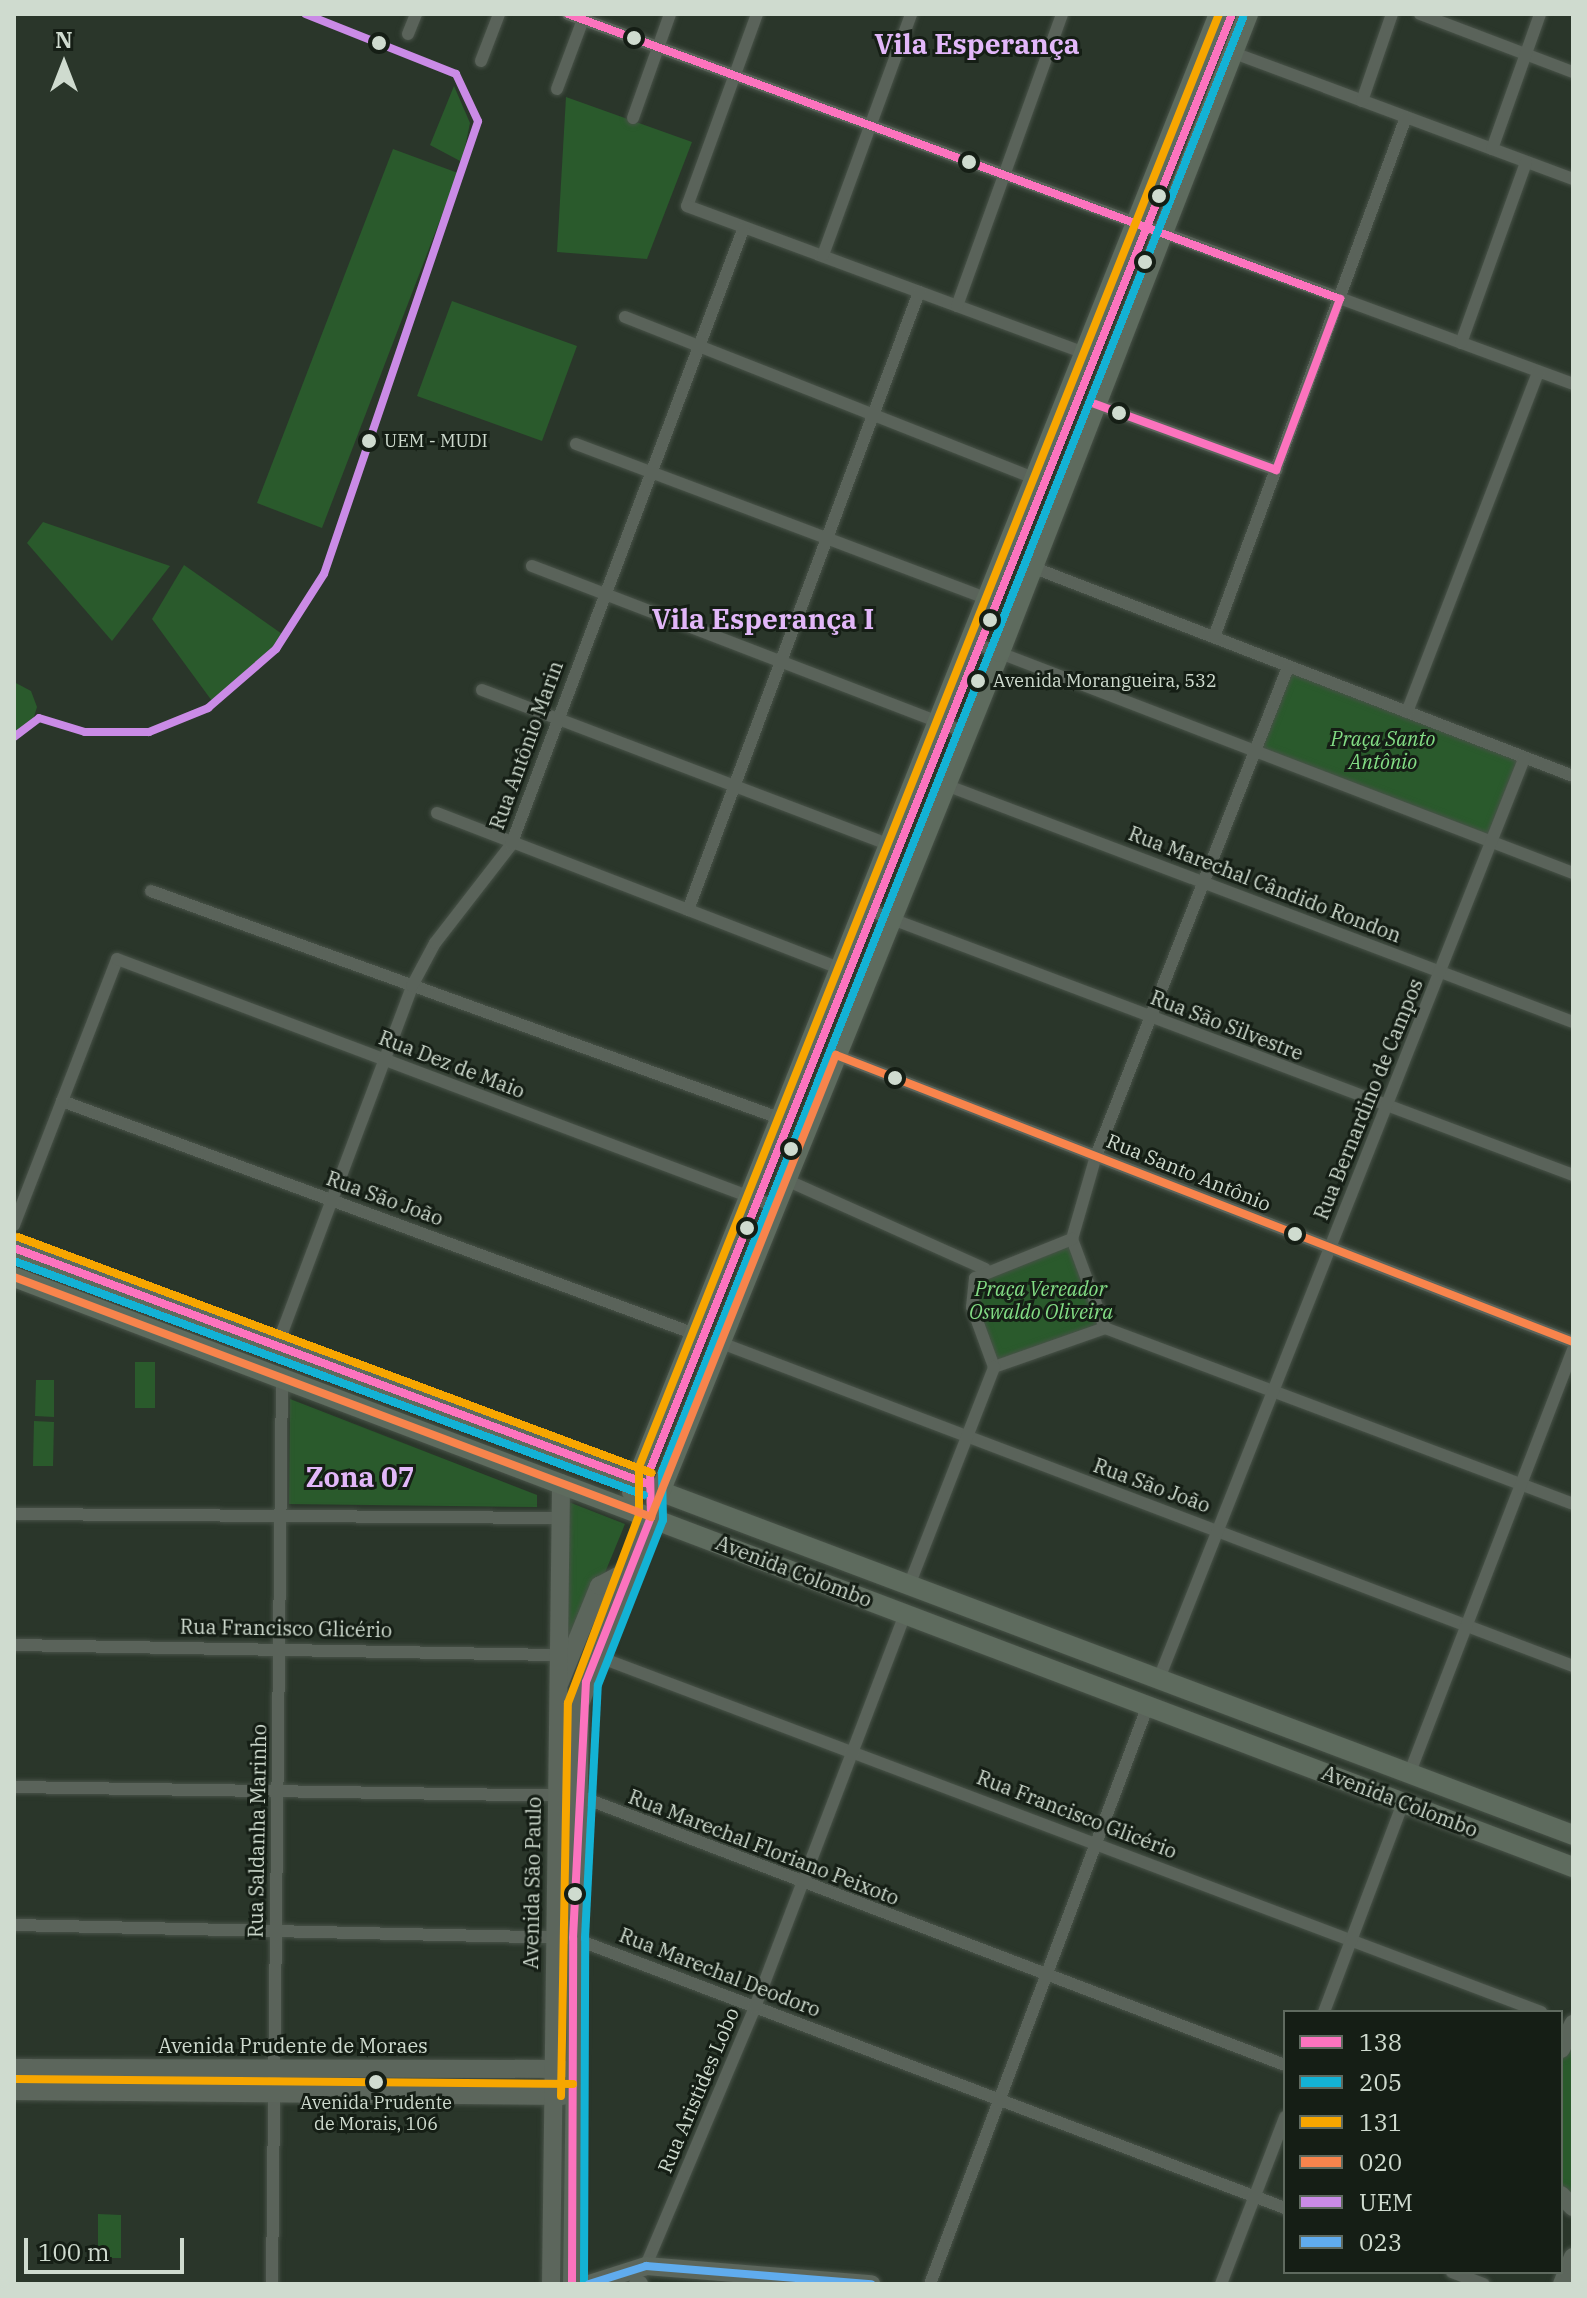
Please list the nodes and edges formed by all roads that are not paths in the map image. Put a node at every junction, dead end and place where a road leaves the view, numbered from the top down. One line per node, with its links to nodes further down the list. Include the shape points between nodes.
1 (416, 14): 14 (street)
2 (499, 14): 18 (street)
3 (568, 14): 13 (street)
4 (670, 14): 15 (street)
5 (757, 14): 20 (street)
6 (911, 14): 25 (street)
7 (1062, 14): 28 (street)
8 (1219, 14): 30 (main road)
9 (1248, 14): 16 (main road)
10 (1392, 14): 22 (street)
11 (1420, 14): 17 (street)
12 (1540, 14): 17 (street)
13 (584, 17): 15 (street); 21 (street)
14 (408, 34)
15 (657, 47): 20 (street); 24 (street)
16 (1234, 53): 22 (street); 32 (main road)
17 (1524, 53): 19 (street); 26 (street)
18 (481, 61)
19 (1573, 72)
20 (736, 75): 25 (street); 31 (street, via 687,206)
21 (557, 89)
22 (1362, 101): 23 (street)
23 (1406, 117): 26 (street); 35 (street)
24 (633, 118)
25 (872, 121): 28 (street); 33 (street)
26 (1492, 149): 27 (street)
27 (1526, 162): 29 (street); 38 (street)
28 (1007, 172): 30 (street); 36 (street)
29 (1573, 179)
30 (1140, 225): 32 (street); 40 (main road)
31 (744, 227): 33 (street); 39 (street, Rua Antônio Marin)
32 (1165, 235): 35 (street); 43 (main road)
33 (823, 255): 34 (street)
34 (919, 292): 36 (street); 44 (street)
35 (1340, 299): 38 (street); 46 (street)
36 (957, 306): 40 (street)
37 (625, 317): 39 (street)
38 (1461, 343): 41 (street)
39 (696, 348): 44 (street); 47 (street, Rua Antônio Marin)
40 (1087, 354): 48 (main road)
41 (1538, 372): 42 (street); 60 (street)
42 (1573, 384)
43 (1095, 404): 46 (street); 51 (main road)
44 (873, 415): 48 (street); 49 (street)
45 (576, 444): 47 (street)
46 (1276, 470): 54 (street)
47 (649, 472): 49 (street); 52 (street, Rua Antônio Marin)
48 (1038, 480): 53 (main road)
49 (823, 539): 53 (street); 57 (street)
50 (532, 566): 52 (street)
51 (1032, 567): 54 (street); 56 (main road)
52 (603, 594): 57 (street); 61 (street, Rua Antônio Marin)
53 (990, 600): 55 (main road)
54 (1214, 637): 58 (street)
55 (974, 643): 56 (street); 62 (main road)
56 (1000, 652): 63 (main road); 64 (street)
57 (779, 661): 62 (street); 68 (street)
58 (1288, 667): 60 (street); 64 (street)
59 (482, 690): 61 (street)
60 (1407, 712): 65 (street)
61 (557, 720): 68 (street); 71 (street, Rua Antônio Marin)
62 (943, 724): 63 (street); 72 (main road)
63 (967, 733): 67 (main road)
64 (1256, 751): 70 (street); 74 (street)
65 (1524, 759): 66 (street); 70 (street, Rua Bernardino de Campos)
66 (1573, 776)
67 (943, 784): 74 (street, Rua Marechal Cândido Rondon); 78 (main road)
68 (733, 786): 72 (street); 76 (street)
69 (437, 813): 71 (street)
70 (1491, 841): 73 (street); 80 (street, Rua Bernardino de Campos)
71 (511, 845): 76 (street); 81 (street, Rua Antônio Marin, via 435,943)
72 (892, 846): 77 (main road)
73 (1573, 873)
74 (1201, 882): 80 (street, Rua Marechal Cândido Rondon); 82 (street)
75 (151, 891): 81 (street)
76 (688, 910): 79 (street)
77 (868, 910): 78 (street, Rua São Silvestre); 79 (main road)
78 (890, 919): 82 (street, Rua São Silvestre); 84 (main road)
79 (844, 970): 88 (main road)
80 (1440, 971): 83 (street, Rua Marechal Cândido Rondon); 87 (street, Rua Bernardino de Campos)
81 (412, 986): 85 (street, Rua Antônio Marin); 88 (street)
82 (1151, 1017): 87 (street, Rua São Silvestre); 89 (street)
83 (1573, 1022)
84 (836, 1055): 89 (street, Rua Santo Antônio); 91 (main road)
85 (384, 1060): 86 (street, Rua Dez de Maio, via 117,959); 92 (street, Rua Dez de Maio); 93 (street, Rua Antônio Marin)
86 (62, 1101): 93 (street, Rua São João); 95 (street)
87 (1386, 1106): 90 (street, Rua São Silvestre); 98 (street, Rua Bernardino de Campos)
88 (782, 1119): 92 (main road)
89 (1096, 1156): 96 (street); 98 (street, Rua Santo Antônio)
90 (1573, 1175)
91 (784, 1179): 94 (main road); 99 (street)
92 (749, 1197): 94 (street, Rua Dez de Maio); 103 (main road)
93 (332, 1200): 103 (street, Rua São João); 106 (street, Rua Antônio Marin)
94 (774, 1206): 104 (main road)
95 (14, 1225)
96 (1072, 1239): 99 (street); 102 (street)
97 (14, 1248): 101 (main road, Avenida Colombo)
98 (1330, 1248): 105 (street, Rua Santo Antônio); 111 (street, Rua Bernardino de Campos)
99 (985, 1269): 109 (street, via 975,1278 972,1307)
100 (14, 1277): 108 (main road, Avenida Colombo)
101 (222, 1325): 106 (main road, Avenida Colombo); 108 (main road)
102 (1105, 1328): 109 (street); 111 (street)
103 (695, 1334): 116 (main road)
104 (716, 1341): 113 (street, Rua São João); 119 (main road)
105 (1573, 1342)
106 (277, 1346): 112 (main road, Avenida Colombo)
107 (1573, 1349): 118 (street)
108 (212, 1352): 110 (main road, Avenida Colombo)
109 (994, 1367): 113 (street)
110 (282, 1378): 114 (main road, Avenida Colombo); 123 (street, Rua Saldanha Marinho)
111 (1273, 1391): 118 (street); 126 (street, Rua Bernardino de Campos)
112 (478, 1421): 114 (main road); 115 (main road, Avenida Colombo)
113 (967, 1436): 126 (street, Rua São João); 130 (street)
114 (468, 1448): 117 (main road, Avenida Colombo)
115 (562, 1452): 116 (main road, Avenida Colombo); 117 (main road)
116 (637, 1480): 119 (main road, Avenida Colombo); 121 (main road)
117 (561, 1483): 121 (main road, Avenida Colombo); 125 (main road, Avenida São Paulo)
118 (1516, 1483): 120 (street); 132 (street)
119 (661, 1489): 124 (main road); 127 (main road, Avenida Colombo)
120 (1573, 1504)
121 (626, 1507): 124 (main road, Avenida Colombo)
122 (14, 1514): 123 (street)
123 (280, 1515): 125 (street); 135 (street, Rua Saldanha Marinho)
124 (651, 1517): 128 (main road, Avenida Colombo); 129 (main road)
125 (560, 1518): 136 (main road, Avenida São Paulo)
126 (1218, 1531): 132 (street, Rua São João); 140 (street, Rua Bernardino de Campos)
127 (789, 1535): 128 (main road); 130 (main road, Avenida Colombo)
128 (778, 1564): 131 (main road, Avenida Colombo)
129 (634, 1567): 137 (main road); 141 (main road, via 599,1586)
130 (910, 1583): 134 (main road, Avenida Colombo)
131 (905, 1614): 138 (main road, Avenida Colombo); 144 (street, Rua Aristides Lobo)
132 (1462, 1625): 139 (street, Rua São João); 146 (street)
133 (14, 1645): 135 (street, Rua Francisco Glicério)
134 (1072, 1646): 138 (main road); 140 (main road, Avenida Colombo)
135 (279, 1651): 136 (street, Rua Francisco Glicério); 148 (street, Rua Saldanha Marinho)
136 (557, 1655): 141 (main road, Avenida São Paulo)
137 (599, 1657): 144 (street, Rua Francisco Glicério); 150 (main road, via 580,1704)
138 (1039, 1664): 142 (main road, Avenida Colombo)
139 (1573, 1666)
140 (1160, 1676): 143 (main road, Avenida Colombo)
141 (556, 1692): 149 (main road, Avenida São Paulo)
142 (1147, 1708): 145 (main road, Avenida Colombo); 153 (street)
143 (1326, 1741): 145 (main road); 146 (main road, Avenida Colombo)
144 (851, 1752): 153 (street, Rua Francisco Glicério); 155 (street, Rua Aristides Lobo)
145 (1296, 1761): 151 (main road, Avenida Colombo)
146 (1410, 1772): 152 (main road, Avenida Colombo)
147 (14, 1787): 148 (street, Rua Marechal Floriano Peixoto)
148 (277, 1788): 149 (street, Rua Marechal Floriano Peixoto); 157 (street, Rua Saldanha Marinho)
149 (555, 1792): 150 (street, Rua Marechal Floriano Peixoto); 158 (main road, Avenida São Paulo)
150 (579, 1796): 155 (street, Rua Marechal Floriano Peixoto); 159 (main road)
151 (1403, 1803): 154 (main road, Avenida Colombo); 160 (street)
152 (1573, 1835)
153 (1096, 1844): 160 (street, Rua Francisco Glicério); 161 (street)
154 (1573, 1867)
155 (801, 1884): 161 (street, Rua Marechal Floriano Peixoto); 162 (street, Rua Aristides Lobo)
156 (14, 1925): 157 (street, Rua Marechal Deodoro)
157 (276, 1927): 158 (street, Rua Marechal Deodoro); 166 (street, Rua Saldanha Marinho)
158 (553, 1935): 159 (street, Rua Marechal Deodoro); 168 (main road, Avenida São Paulo)
159 (573, 1938): 162 (street, Rua Marechal Deodoro); 169 (main road)
160 (1351, 1941): 163 (street); 164 (street, Rua Francisco Glicério)
161 (1046, 1976): 165 (street, Rua Marechal Floriano Peixoto); 174 (street)
162 (755, 2007): 174 (street, Rua Marechal Deodoro); 179 (street, Rua Aristides Lobo)
163 (1325, 2010)
164 (1536, 2010)
165 (1283, 2064)
166 (275, 2066): 167 (main road, Avenida Prudente de Moraes); 168 (main road, Avenida Prudente de Moraes); 170 (street, Rua Saldanha Marinho)
167 (14, 2068)
168 (551, 2069): 169 (main road, Avenida Prudente de Moraes); 172 (main road, Avenida São Paulo)
169 (572, 2069): 173 (main road)
170 (274, 2090): 171 (main road); 172 (main road); 182 (street, Rua Saldanha Marinho)
171 (14, 2091)
172 (551, 2096): 173 (main road); 183 (main road, Avenida São Paulo)
173 (573, 2096): 184 (main road)
174 (999, 2100): 176 (street, Rua Marechal Deodoro); 188 (street)
175 (1283, 2122): 176 (street)
176 (1255, 2197): 177 (street, Rua Marechal Deodoro); 189 (street)
177 (1283, 2207)
178 (1573, 2257): 191 (main road)
179 (646, 2266): 181 (main road); 185 (main road); 186 (street, Rua Aristides Lobo)
180 (1457, 2274): 190 (street)
181 (791, 2279): 187 (main road)
182 (272, 2284)
183 (551, 2284)
184 (572, 2284)
185 (589, 2284)
186 (638, 2284)
187 (871, 2284)
188 (930, 2284)
189 (1221, 2284)
190 (1484, 2284)
191 (1562, 2284)

